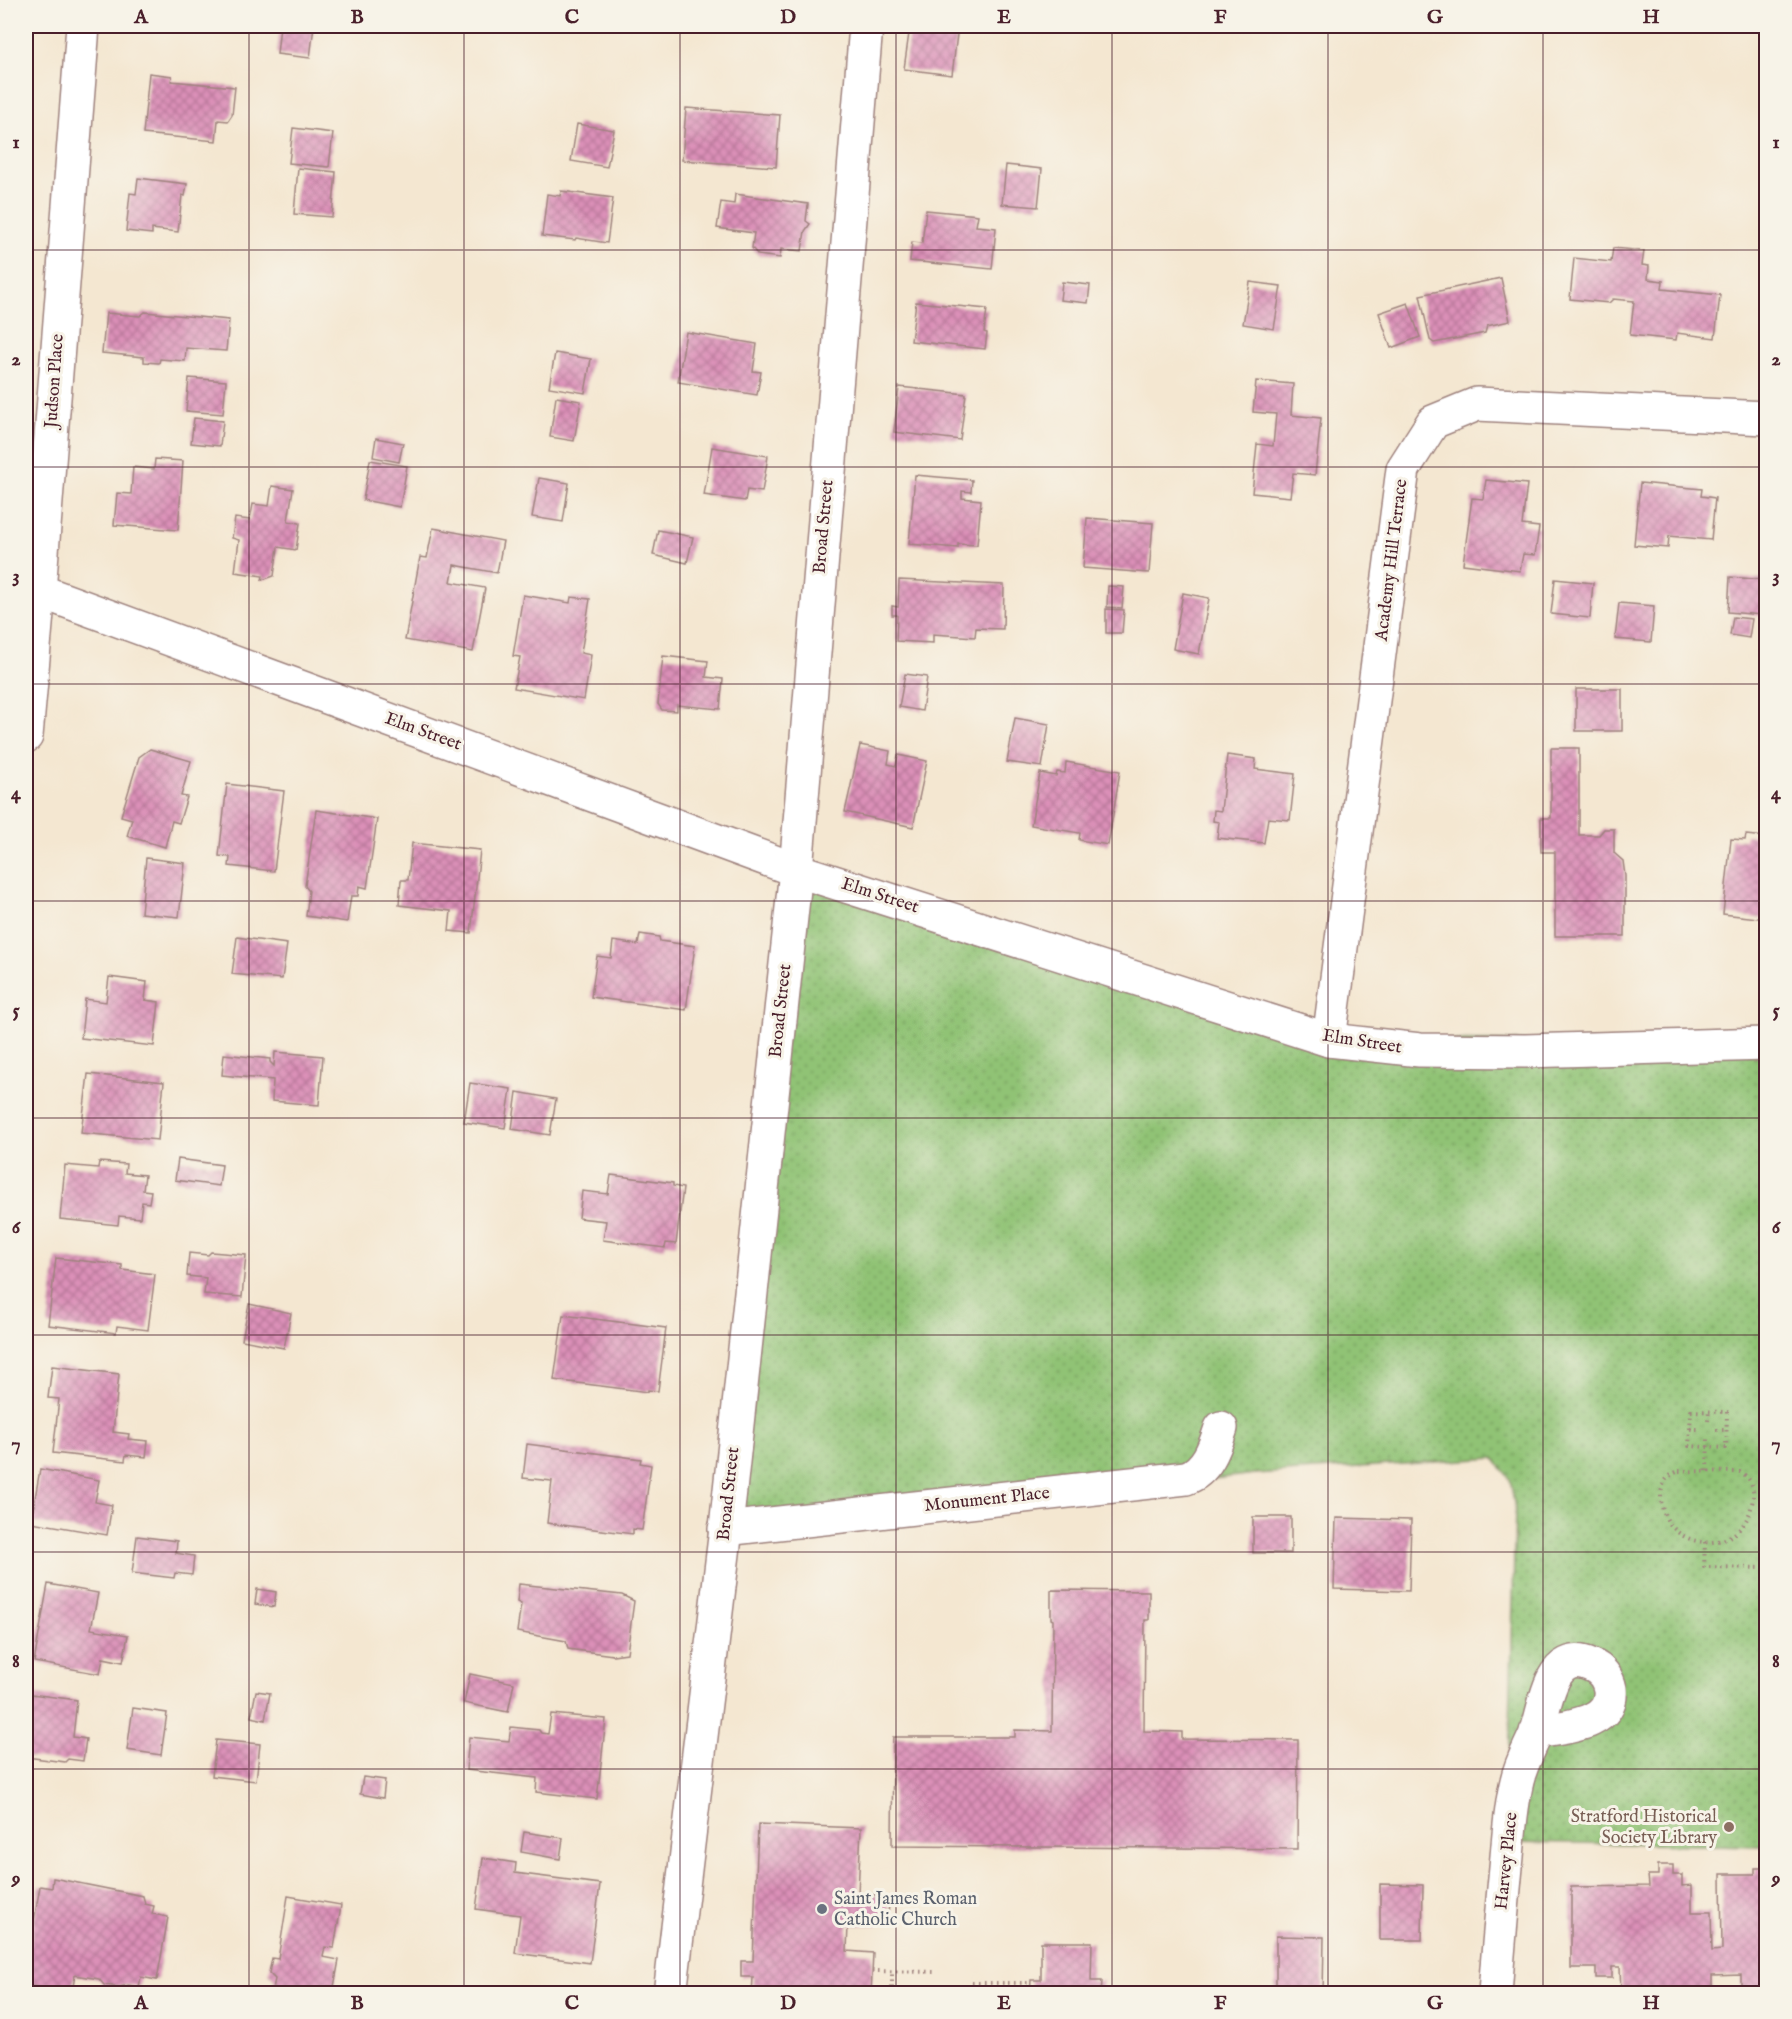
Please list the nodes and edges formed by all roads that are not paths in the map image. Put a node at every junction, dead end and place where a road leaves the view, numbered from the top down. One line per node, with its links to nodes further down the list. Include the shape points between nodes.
1 (83, 26): 4 (street, Judson Place)
2 (866, 26): 6 (street, Broad Street)
3 (1767, 418): 7 (street, Academy Hill Terrace, via 1477,404 1433,422 1403,469)
4 (32, 588): 5 (street, Judson Place); 6 (street, Elm Street)
5 (26, 736)
6 (796, 870): 7 (street, Elm Street); 10 (street, Broad Street)
7 (1329, 1040): 8 (street, Elm Street, via 1432,1050 1525,1051)
8 (1767, 1044)
9 (1221, 1428): 10 (street, Monument Place, via 1204,1464 1186,1478)
10 (725, 1528): 12 (street, Broad Street)
11 (1536, 1732): 13 (street, Harvey Place, via 1520,1768 1514,1796)
12 (670, 1994)
13 (1495, 1994)

